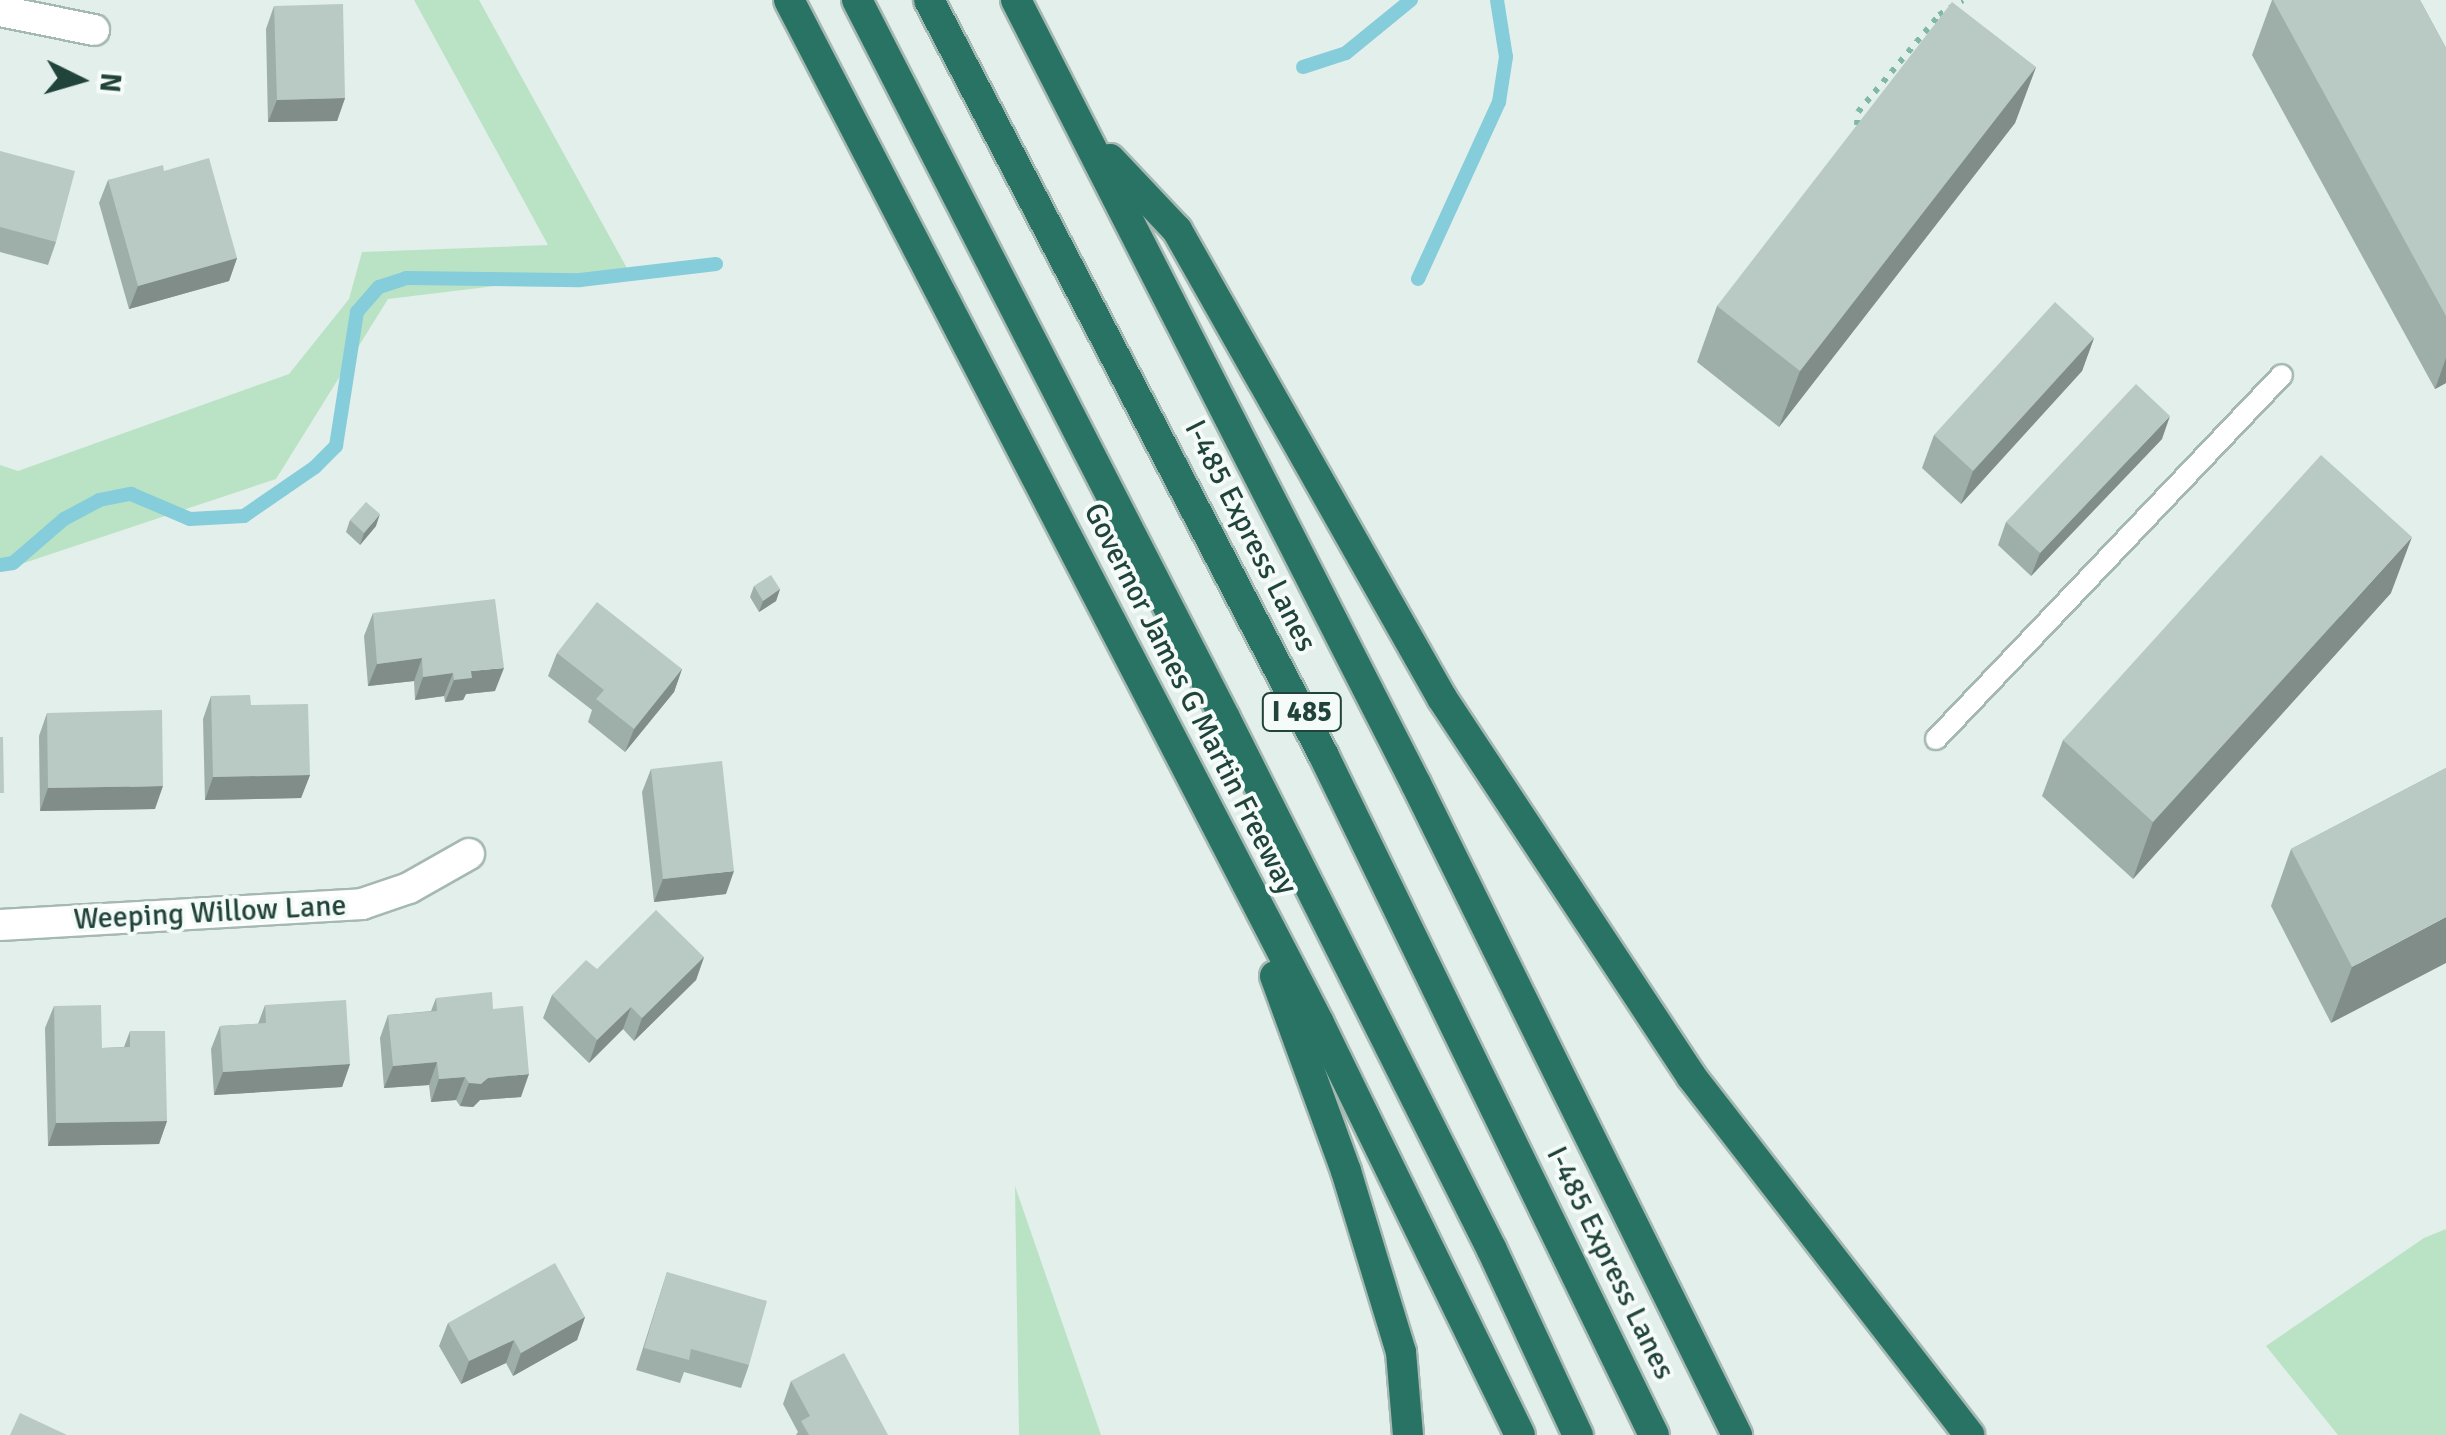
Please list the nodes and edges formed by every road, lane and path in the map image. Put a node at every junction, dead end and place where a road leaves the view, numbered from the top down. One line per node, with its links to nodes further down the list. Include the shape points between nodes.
1 (789, 0): 12 (highway, Governor James G Martin Freeway)
2 (857, 0): 17 (highway, I 485, via 1225,718)
3 (929, 0): 18 (highway, I-485 Express Lanes / I 485, via 1324,754)
4 (1016, 0): 8 (highway, I 485)
5 (1964, 0): 9 (path, via 1940,16 1858,112 1857,125)
6 (0, 11): 7 (street)
7 (94, 30)
8 (1086, 133): 19 (highway, I 485); 20 (highway, via 1177,230 1442,698 1691,1076)
9 (1871, 138)
10 (2282, 376): 11 (lane)
11 (1936, 740)
12 (1225, 842): 15 (highway, via 1346,1171 1402,1352); 16 (highway, Governor James G Martin Freeway)
13 (469, 854): 14 (street, Weeping Willow Lane, via 362,904)
14 (0, 925)
15 (1408, 1435)
16 (1520, 1435)
17 (1578, 1435)
18 (1654, 1435)
19 (1737, 1435)
20 (1969, 1435)

